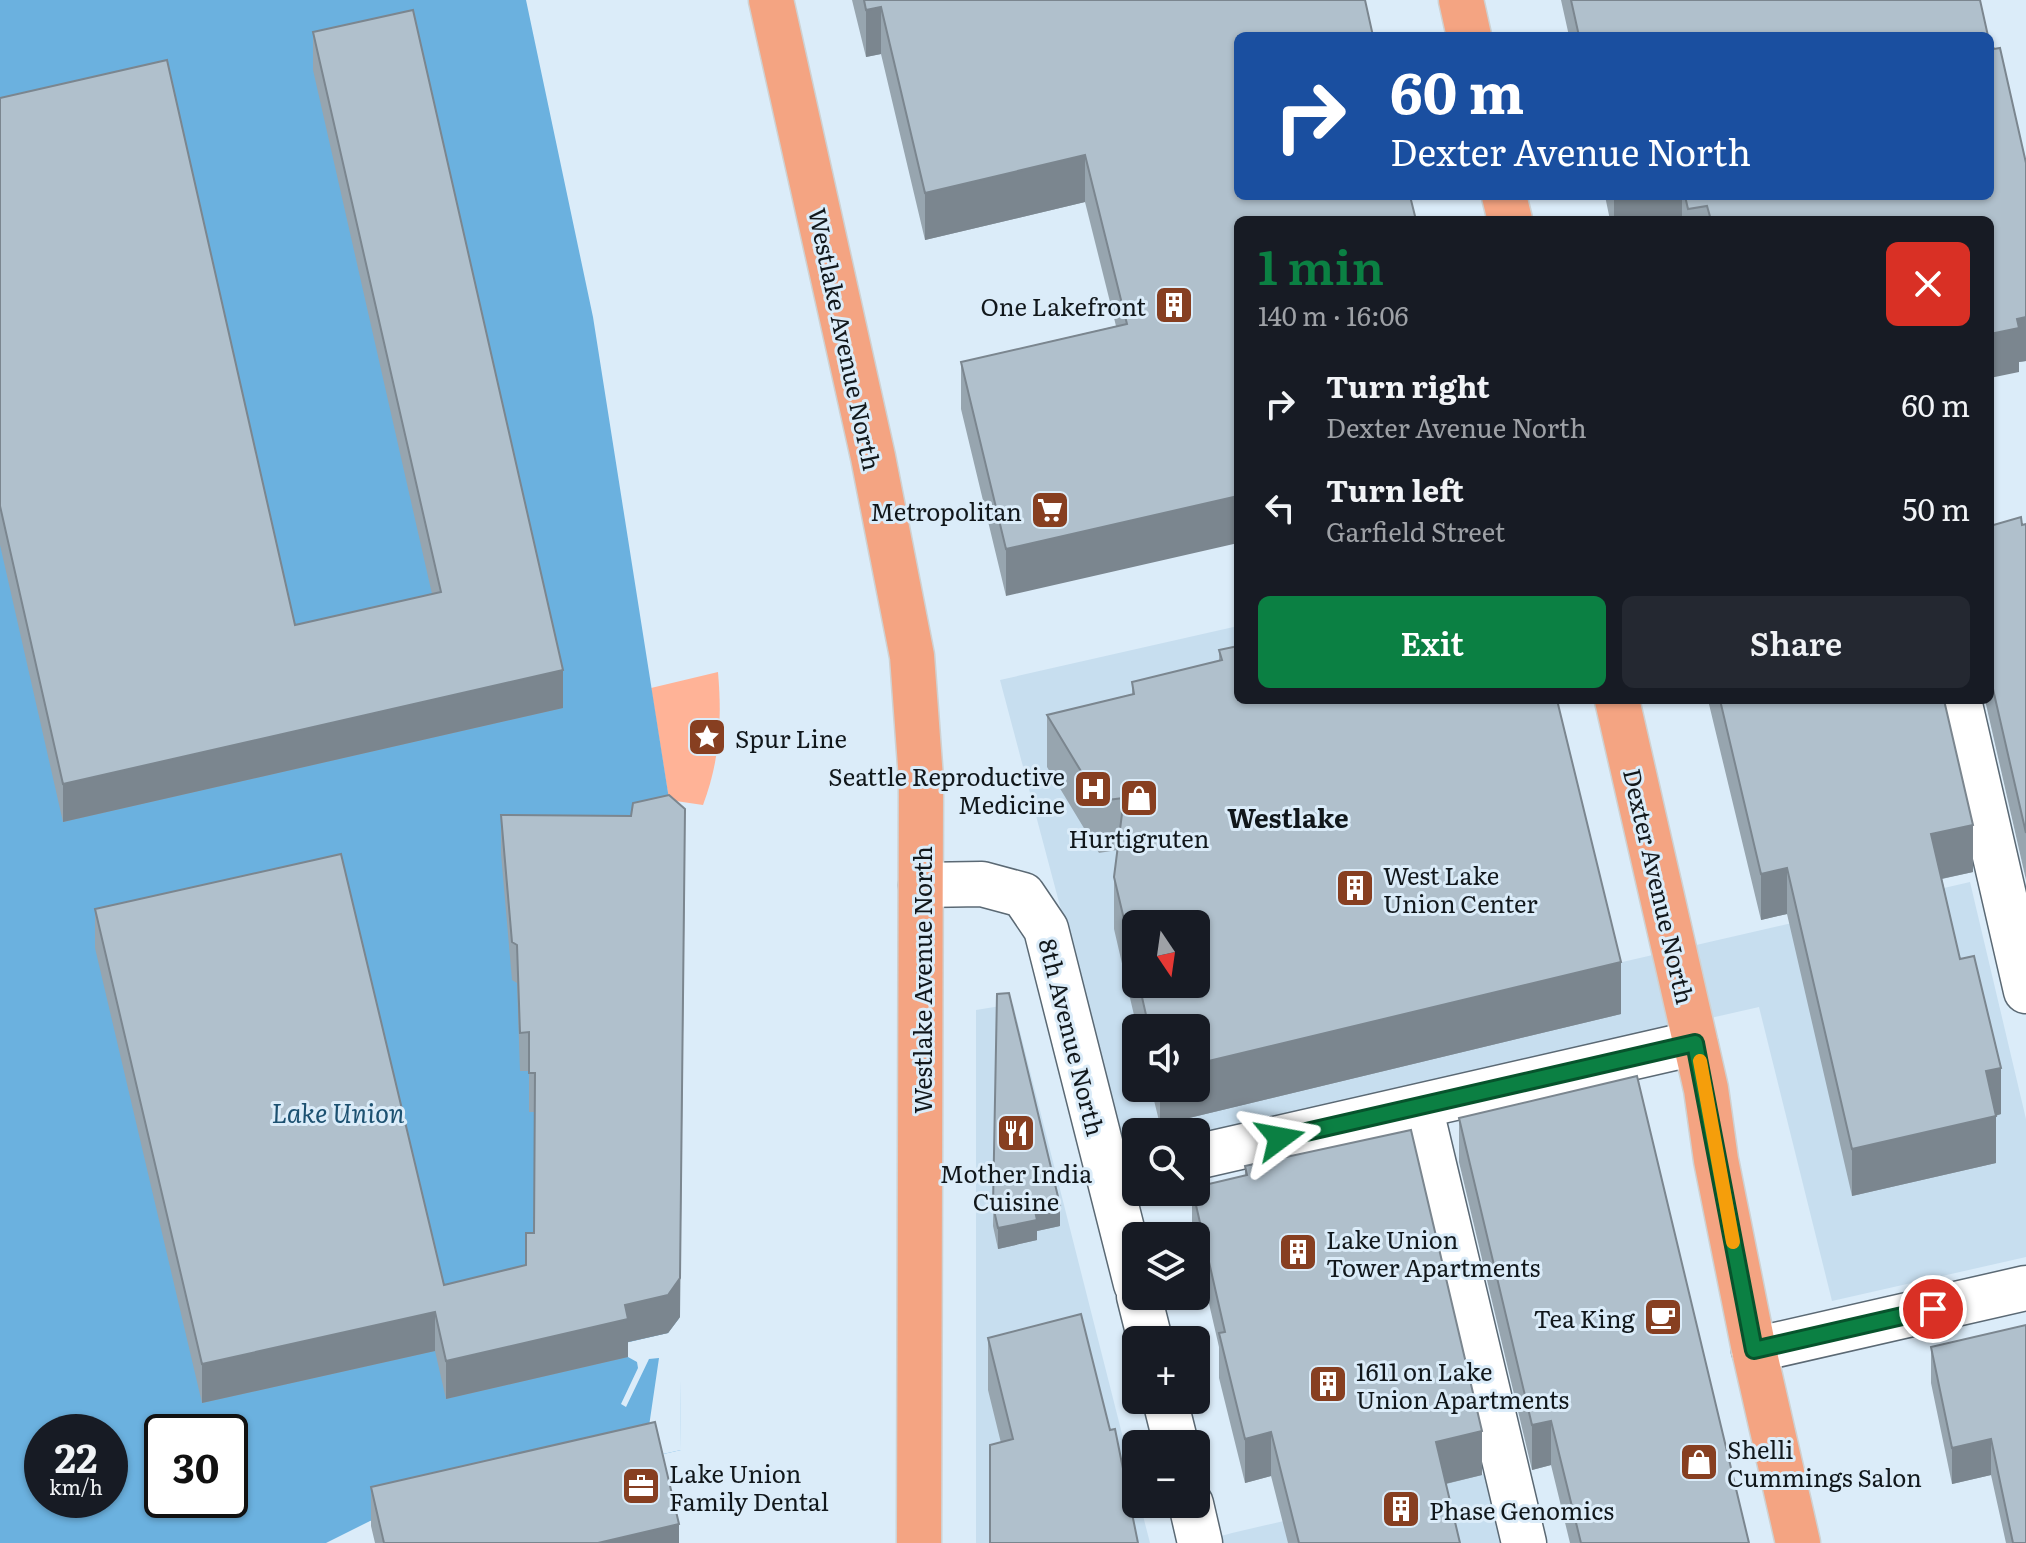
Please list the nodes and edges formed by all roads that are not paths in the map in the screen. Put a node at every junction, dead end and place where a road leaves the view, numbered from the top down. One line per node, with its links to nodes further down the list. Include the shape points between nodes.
1 (771, 0): 6 (main road, Westlake Avenue North, via 912,656 921,779)
2 (1461, 0): 3 (main road)
3 (1468, 32)
4 (1618, 704): 8 (main road, Dexter Avenue North)
5 (1960, 704): 7 (street)
6 (921, 885): 11 (street, 8th Avenue North, via 982,884 1023,895 1046,929); 15 (main road, Westlake Avenue North)
7 (2026, 991)
8 (1695, 1043): 9 (street); 13 (main road, Dexter Avenue North)
9 (1420, 1106): 10 (street); 17 (street)
10 (1210, 1154)
11 (1122, 1171)
12 (2026, 1288): 13 (street)
13 (1754, 1350): 18 (main road, Dexter Avenue North)
14 (1194, 1518): 16 (street)
15 (919, 1543)
16 (1200, 1543)
17 (1524, 1543)
18 (1798, 1543)

